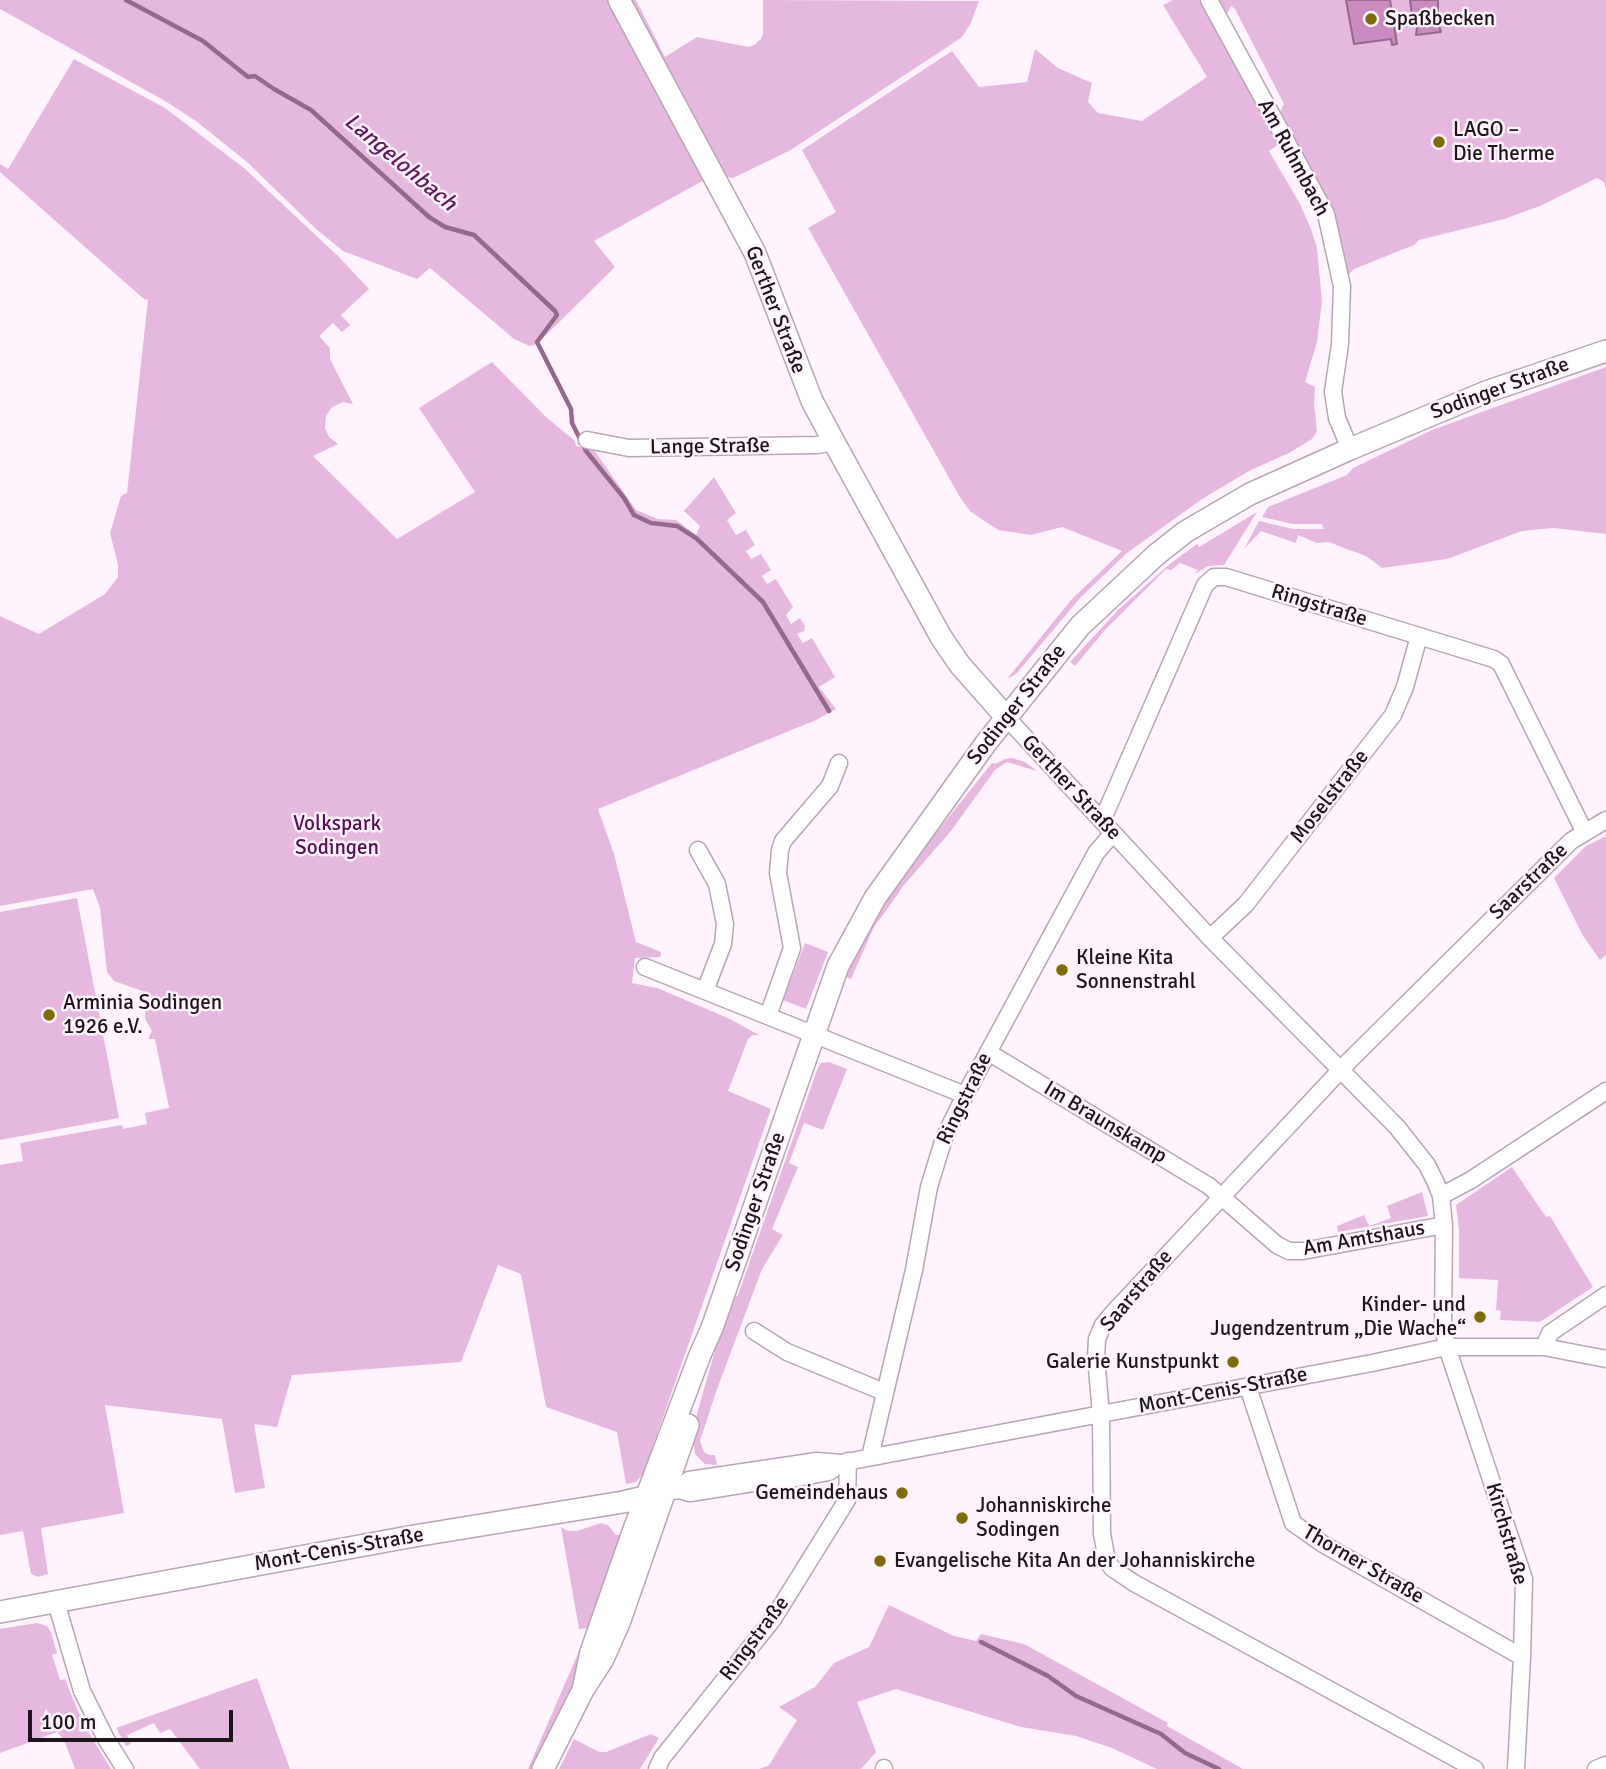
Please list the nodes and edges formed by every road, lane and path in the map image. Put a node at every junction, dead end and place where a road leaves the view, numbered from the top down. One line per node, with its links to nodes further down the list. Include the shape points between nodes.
1 (619, 0): 5 (main road, Gerther Straße, via 755,253 807,391)
2 (1209, 0): 6 (street, Am Ruhmbach, via 1326,214 1342,286 1333,392 1337,418)
3 (1606, 351): 6 (main road, Sodinger Straße, via 1460,402)
4 (587, 440): 5 (street, Lange Straße, via 629,448)
5 (834, 442): 8 (main road, Gerther Straße, via 941,638)
6 (1350, 449): 8 (main road, Sodinger Straße, via 1250,494 1185,532 1080,626)
7 (1419, 636): 11 (street, Ringstraße, via 1214,577 1205,584); 12 (street, Ringstraße, via 1501,664); 15 (street, Moselstraße, via 1393,715 1246,904)
8 (1007, 718): 11 (street, Gerther Straße); 19 (main road, Sodinger Straße, via 875,898 838,966)
9 (839, 763): 18 (street, via 830,786 780,850 778,873 792,948)
10 (1606, 820): 12 (street, Saarstraße)
11 (1102, 821): 13 (street, Gerther Straße)
12 (1584, 831): 21 (street, Saarstraße)
13 (1113, 833): 15 (street, Gerther Straße); 20 (street, Ringstraße, via 1096,853)
14 (698, 850): 17 (street, via 717,884 725,924 723,944)
15 (1210, 938): 21 (street, Gerther Straße)
16 (645, 967): 17 (street)
17 (705, 991): 18 (street)
18 (768, 1016): 19 (street)
19 (814, 1034): 23 (street); 37 (main road, Sodinger Straße, via 700,1355)
20 (988, 1052): 23 (street, Ringstraße); 24 (street, Im Braunskamp)
21 (1341, 1069): 24 (street, Saarstraße); 25 (street, Gerther Straße, via 1427,1165)
22 (1606, 1091): 25 (street)
23 (965, 1094): 33 (street, Ringstraße, via 944,1138 929,1187)
24 (1220, 1196): 26 (street, Am Amtshaus, via 1278,1245 1295,1252); 34 (street, Saarstraße, via 1103,1325 1096,1357)
25 (1441, 1196): 26 (street, Gerther Straße)
26 (1444, 1225): 29 (street, Gerther Straße)
27 (1606, 1295): 30 (street, via 1550,1333)
28 (754, 1331): 33 (street, via 787,1352)
29 (1447, 1347): 30 (street, Mont-Cenis-Straße); 32 (street, Mont-Cenis-Straße); 40 (street, Kirchstraße, via 1524,1579)
30 (1544, 1347): 31 (street, Mont-Cenis-Straße)
31 (1606, 1360)
32 (1248, 1387): 34 (street, Mont-Cenis-Straße); 40 (street, Thorner Straße, via 1293,1523)
33 (884, 1392): 35 (street, Ringstraße)
34 (1101, 1414): 35 (street, Mont-Cenis-Straße); 45 (street, Saarstraße, via 1102,1534 1112,1568)
35 (870, 1457): 36 (street, Mont-Cenis-Straße)
36 (845, 1462): 37 (street, Mont-Cenis-Straße, via 829,1472 797,1478); 44 (street, Ringstraße, via 846,1500 773,1619)
37 (663, 1493): 38 (main road, Mont-Cenis-Straße); 43 (main road, Sodinger Straße, via 619,1623)
38 (56, 1602): 39 (main road, Mont-Cenis-Straße); 42 (street, via 82,1691)
39 (0, 1612)
40 (1522, 1657): 46 (street, Kirchstraße)
41 (1606, 1765): 47 (street)
42 (125, 1769)
43 (544, 1769)
44 (656, 1769)
45 (1475, 1769)
46 (1516, 1769)
47 (1596, 1769)

